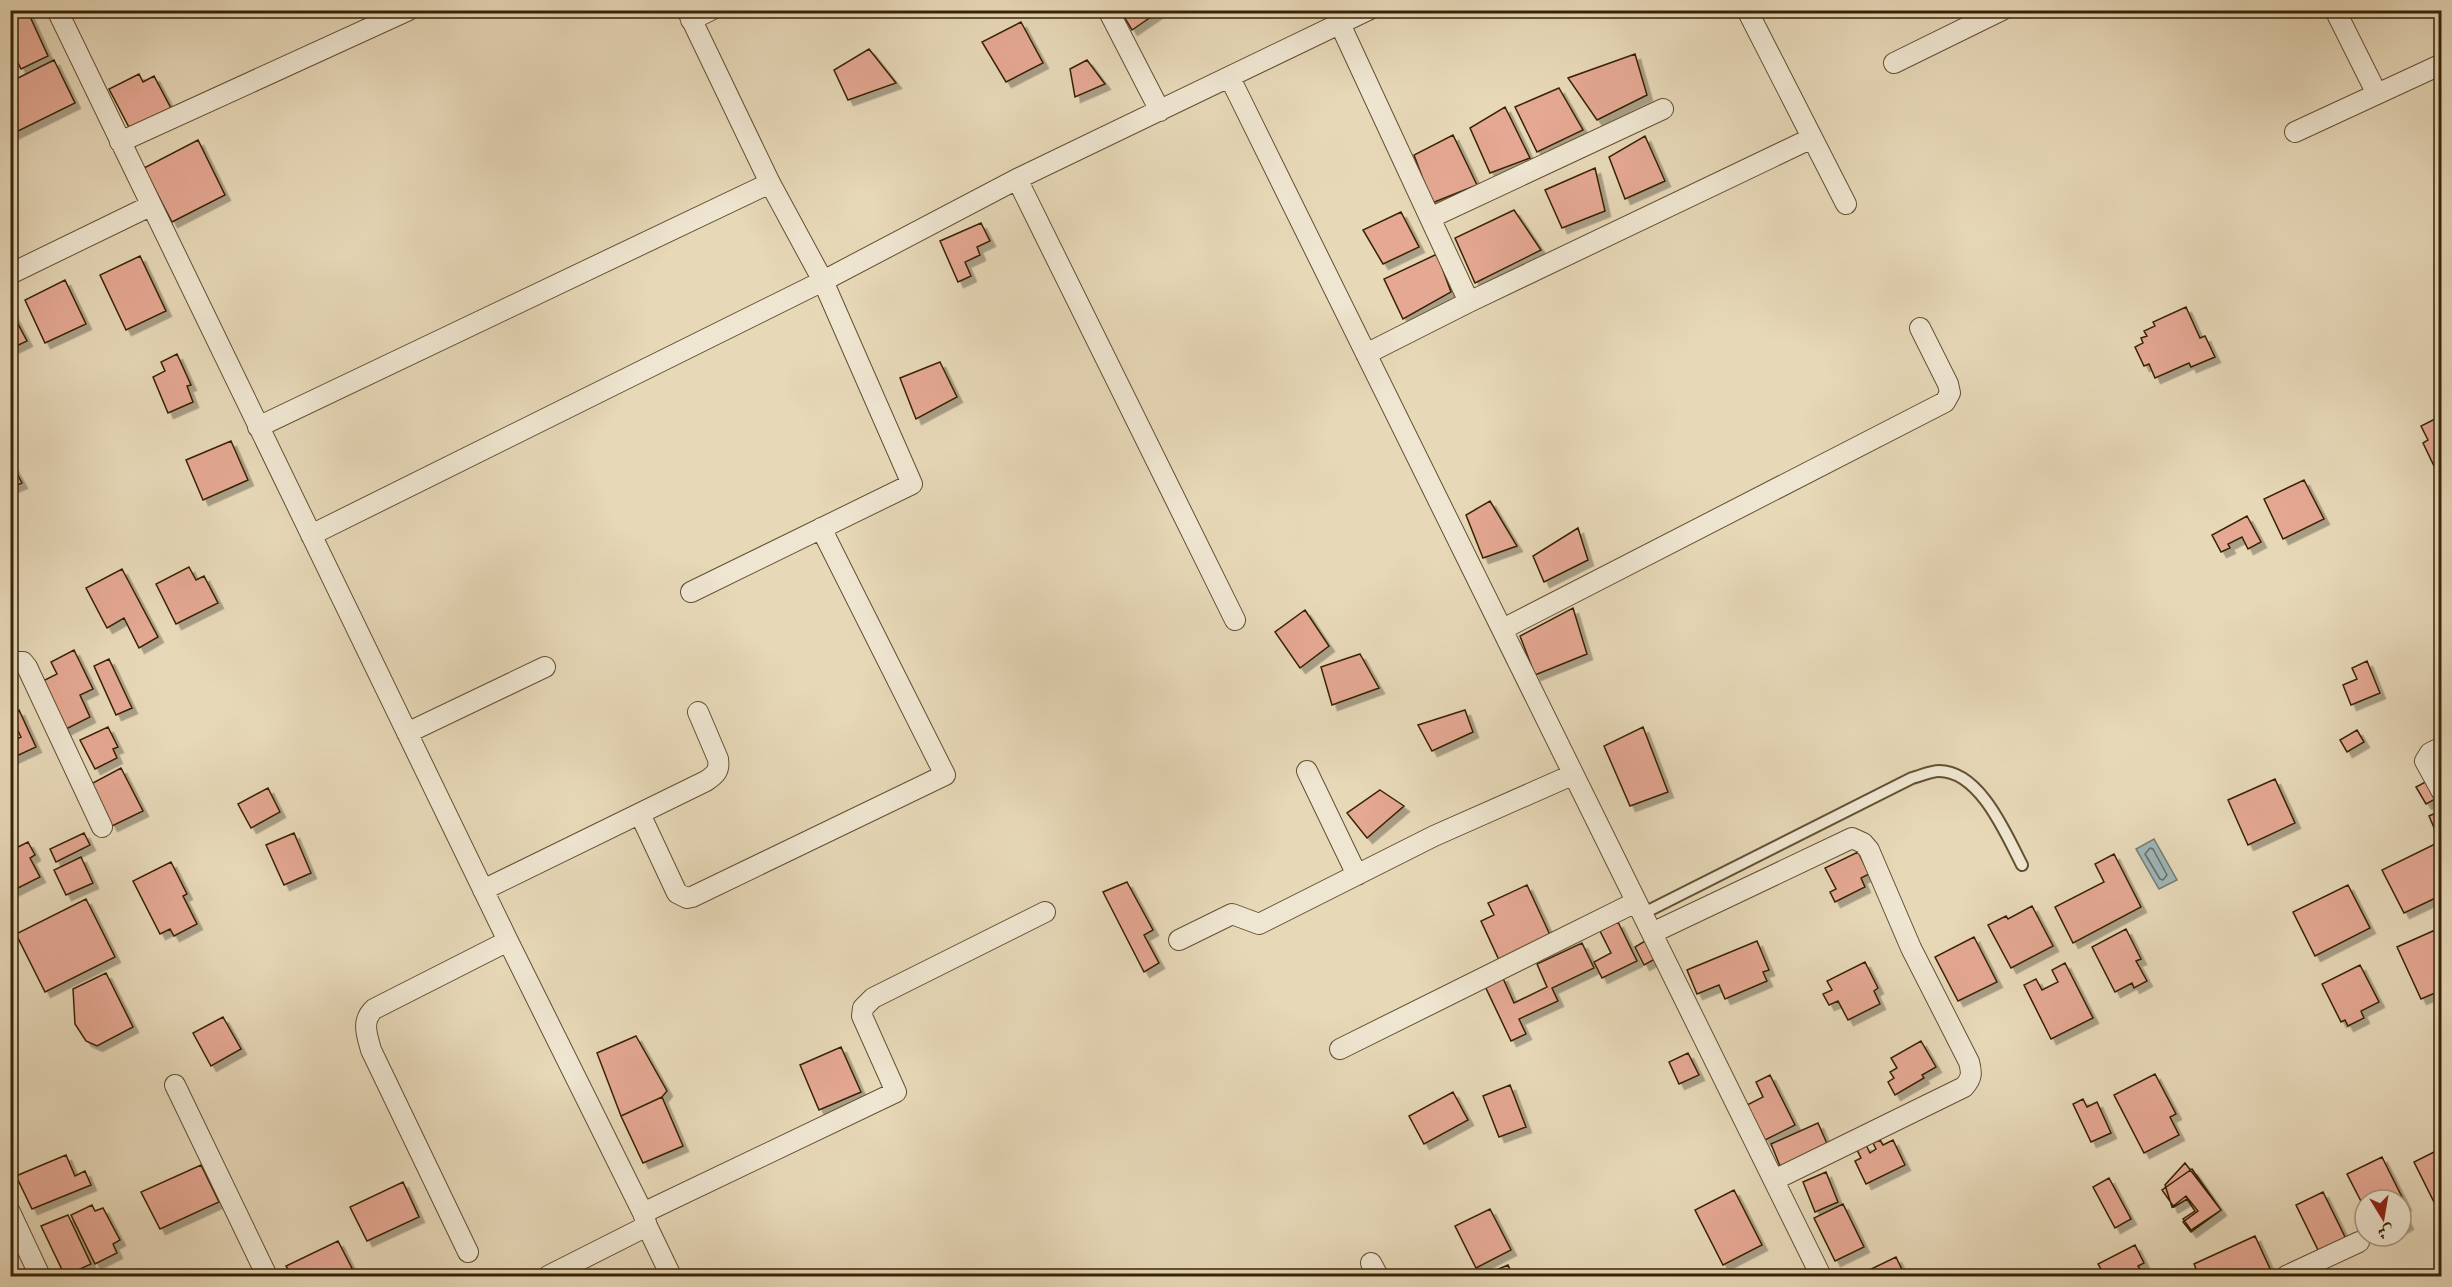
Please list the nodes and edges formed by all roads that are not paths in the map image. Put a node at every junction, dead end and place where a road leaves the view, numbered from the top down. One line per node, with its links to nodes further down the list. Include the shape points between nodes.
1 (57, 10): 19 (street)
2 (409, 10): 19 (street)
3 (711, 10): 9 (street)
4 (1108, 10): 16 (street)
5 (1368, 10): 10 (street)
6 (1747, 10): 18 (street)
7 (2002, 10): 11 (street)
8 (2335, 10): 14 (street)
9 (689, 15): 21 (street)
10 (1340, 24): 13 (street); 24 (street)
11 (1894, 63)
12 (2442, 64): 14 (street)
13 (1230, 78): 16 (street); 29 (street)
14 (2377, 94): 17 (street)
15 (1663, 109): 24 (street)
16 (1160, 111): 20 (street)
17 (2295, 132)
18 (1812, 138): 22 (street); 27 (street)
19 (120, 142): 23 (street)
20 (1017, 178): 26 (street); 34 (street)
21 (770, 183): 26 (street); 30 (street)
22 (1846, 204)
23 (150, 206): 25 (street); 30 (street)
24 (1431, 218): 27 (street)
25 (10, 274)
26 (823, 280): 31 (street, via 912,484); 32 (street)
27 (1468, 302): 29 (street)
28 (1920, 328): 35 (street, via 1948,384 1950,393 1945,402)
29 (1365, 354): 35 (street)
30 (258, 427): 32 (street)
31 (821, 528): 33 (street); 44 (street, via 945,776 687,898 678,893)
32 (311, 535): 39 (street)
33 (690, 592)
34 (1236, 620)
35 (1503, 629): 42 (street)
36 (10, 664): 45 (street, via 23,662 27,667)
37 (545, 667): 39 (street)
38 (698, 712): 44 (street, via 718,759 715,775)
39 (407, 733): 48 (street)
40 (2442, 747): 43 (street, via 2425,761)
41 (1307, 771): 47 (street)
42 (1572, 775): 47 (street); 49 (street)
43 (2442, 792)
44 (640, 814): 48 (street)
45 (102, 827)
46 (2022, 865): 49 (lane, via 1993,809 1963,777 1939,771 1912,778)
47 (1357, 875): 52 (street, via 1259,924 1232,914)
48 (483, 890): 53 (street)
49 (1639, 908): 51 (street); 54 (street)
50 (1045, 912): 58 (street, via 873,998 863,1008 862,1016 896,1092)
51 (1652, 933): 56 (street); 56 (street, via 1852,838 1869,850 1911,948 1972,1072 1964,1087)
52 (1179, 940)
53 (508, 942): 58 (street); 60 (street, via 374,1009 366,1022 371,1050)
54 (1340, 1049)
55 (175, 1085): 62 (street)
56 (1774, 1180): 65 (street)
57 (10, 1212): 61 (street)
58 (645, 1220): 63 (street); 64 (street)
59 (2353, 1245): 66 (street)
60 (468, 1252)
61 (40, 1276)
62 (267, 1276)
63 (548, 1276)
64 (671, 1276)
65 (1821, 1276)
66 (2286, 1276)

